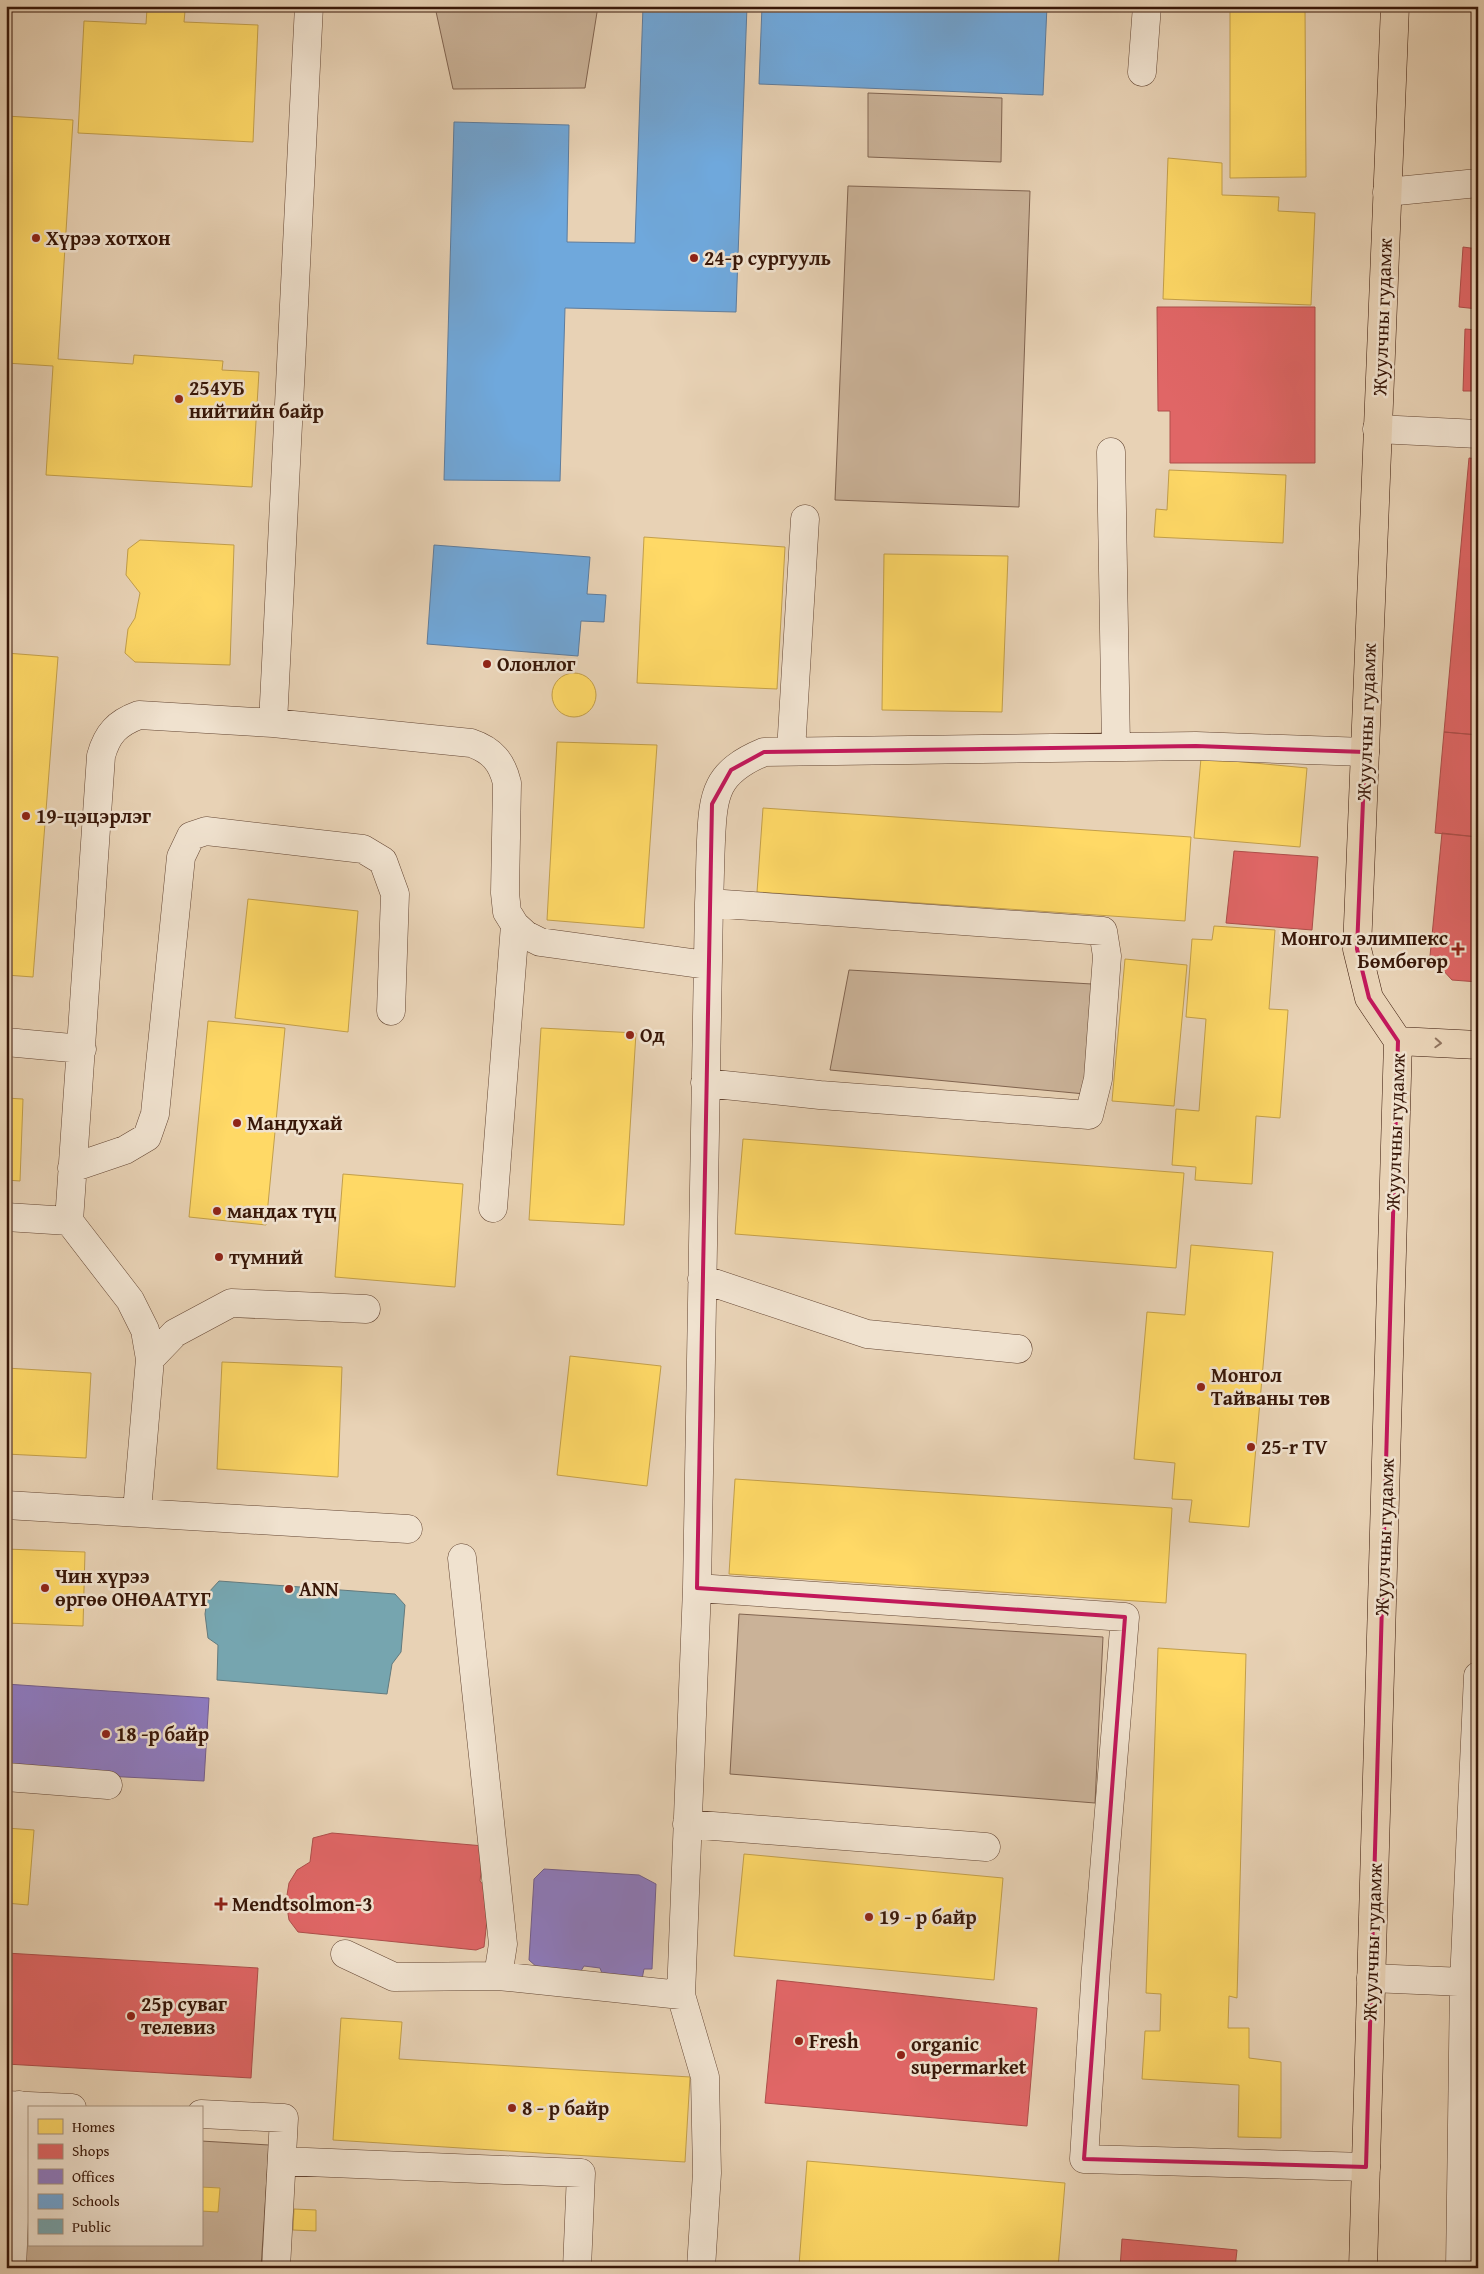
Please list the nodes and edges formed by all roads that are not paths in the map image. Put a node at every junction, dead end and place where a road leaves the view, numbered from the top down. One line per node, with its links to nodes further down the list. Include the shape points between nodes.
1 (309, 6): 11 (street)
2 (1147, 6): 4 (street)
3 (1395, 6): 6 (main road, Жуулчны гудамж)
4 (1142, 72)
5 (1478, 184): 6 (street)
6 (1386, 192): 7 (main road, Жуулчны гудамж)
7 (1377, 428): 8 (street); 14 (main road, Жуулчны гудамж)
8 (1478, 434)
9 (1110, 452): 12 (street)
10 (805, 519): 13 (street)
11 (272, 723): 16 (street, via 471,743 496,757 508,783 505,893 507,912); 22 (street, via 139,715 113,729 105,741 101,756)
12 (1116, 747): 13 (street); 14 (street, via 1196,746)
13 (791, 751): 15 (street, via 764,752 746,759 731,770 719,786 712,804)
14 (1365, 752): 20 (main road, Жуулчны гудамж, via 1357,949 1369,998)
15 (709, 903): 17 (street); 23 (street, via 1103,931 1107,956 1098,1079 1088,1115)
16 (515, 925): 17 (street, via 540,942); 25 (street)
17 (707, 965): 23 (street)
18 (391, 1011): 24 (street, via 395,894 383,861 363,849 206,831 191,836 181,857 155,1114 150,1129 147,1137 124,1150)
19 (6, 1042): 22 (street)
20 (1398, 1042): 21 (main road, one-way to 21); 44 (main road, Жуулчны гудамж)
21 (1478, 1046)
22 (82, 1049): 24 (street)
23 (705, 1083): 28 (street)
24 (72, 1168): 27 (street)
25 (493, 1208)
26 (6, 1217): 27 (street)
27 (69, 1221): 31 (street, via 130,1300 145,1330)
28 (702, 1279): 30 (street, via 867,1334); 36 (street)
29 (366, 1309): 31 (street, via 231,1303 175,1333)
30 (1018, 1349)
31 (150, 1359): 33 (street)
32 (6, 1505): 33 (street)
33 (138, 1511): 34 (street)
34 (408, 1529)
35 (462, 1558): 43 (street, via 503,1944)
36 (697, 1588): 40 (street); 51 (street, via 1125,1617 1084,2159)
37 (1478, 1676): 45 (street)
38 (6, 1778): 39 (street)
39 (108, 1785)
40 (688, 1824): 41 (street); 46 (street)
41 (986, 1847)
42 (345, 1954): 43 (street, via 394,1977)
43 (498, 1976): 46 (street)
44 (1371, 1978): 45 (street); 51 (main road, Жуулчны гудамж)
45 (1464, 1982): 57 (street)
46 (681, 1995): 55 (street, via 705,2077 707,2145)
47 (13, 2105): 48 (street); 52 (street)
48 (33, 2106)
49 (202, 2114): 50 (street, via 284,2118)
50 (282, 2161): 53 (street); 54 (street, via 582,2173)
51 (1366, 2167): 56 (main road, Жуулчны гудамж)
52 (12, 2268)
53 (276, 2268)
54 (577, 2268)
55 (701, 2268)
56 (1363, 2268)
57 (1460, 2268)

